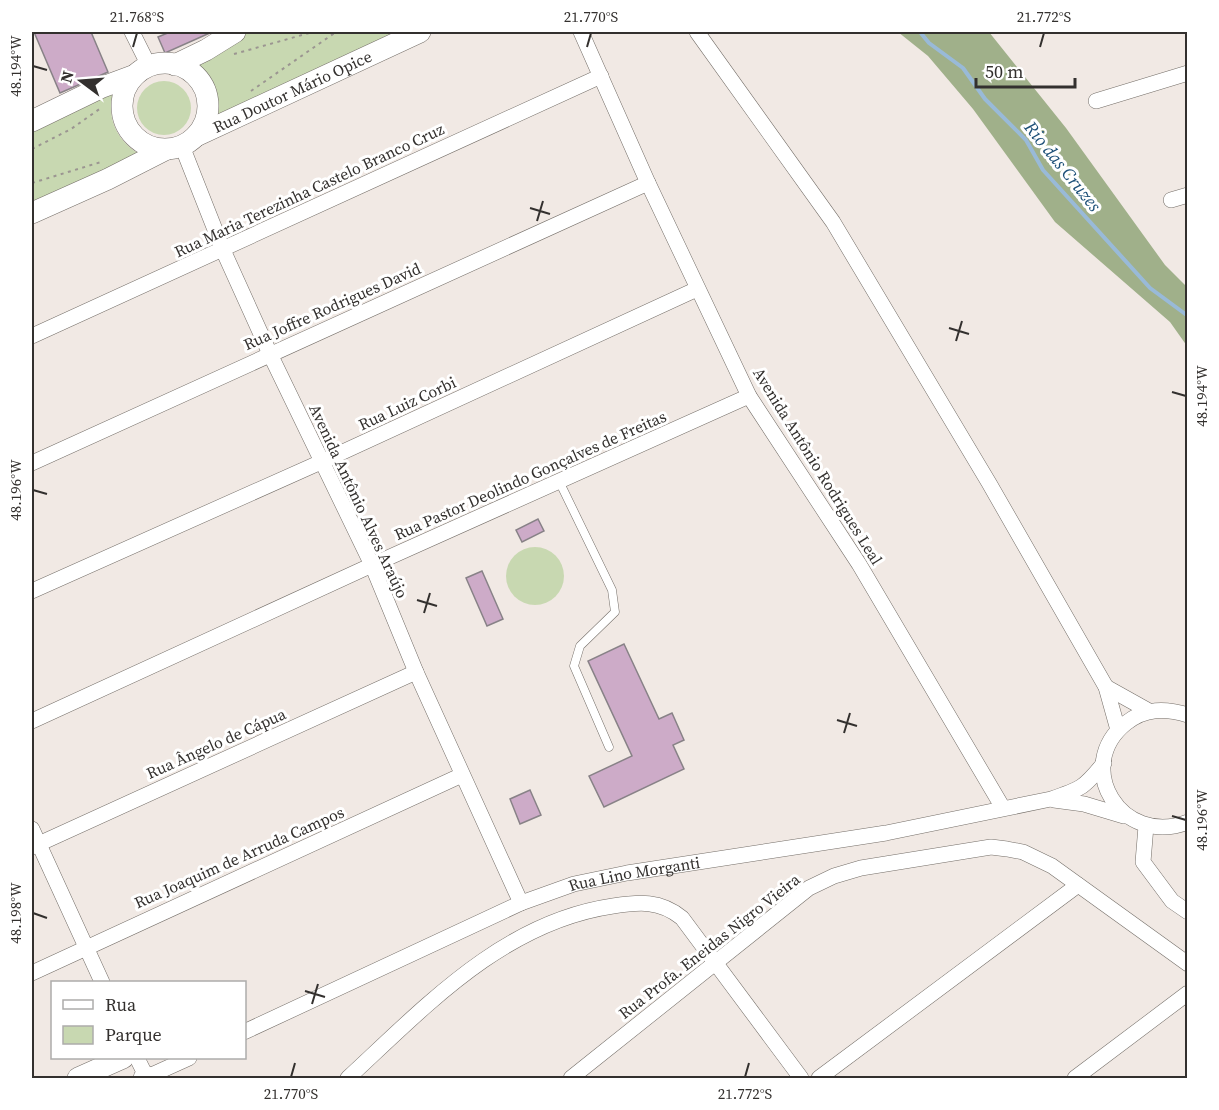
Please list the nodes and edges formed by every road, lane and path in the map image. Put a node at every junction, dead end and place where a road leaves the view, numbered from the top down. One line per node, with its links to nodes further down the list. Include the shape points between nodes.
1 (132, 32): 12 (street)
2 (236, 32): 9 (street)
3 (313, 32): 8 (path)
4 (336, 32): 13 (path)
5 (420, 32): 16 (street, Rua Doutor Mário Opice)
6 (581, 32): 11 (street, Avenida Antônio Rodrigues Leal)
7 (697, 32): 35 (street, via 833,222)
8 (234, 54)
9 (175, 65): 12 (street, via 163,63); 16 (street, via 193,74 204,88 208,106 204,123)
10 (1188, 73): 14 (street)
11 (602, 76): 20 (street, Avenida Antônio Rodrigues Leal); 24 (street, Rua Maria Terezinha Castelo Branco Cruz)
12 (136, 77): 15 (street, via 100,88); 16 (street, via 122,107 125,124 135,138 149,147); 17 (path, via 71,129)
13 (251, 90)
14 (1096, 101)
15 (32, 121)
16 (181, 144): 23 (street, Rua Doutor Mário Opice); 24 (street, Avenida Antônio Alves Araújo)
17 (32, 149)
18 (105, 161): 19 (path)
19 (32, 183)
20 (648, 183): 25 (street, Avenida Antônio Rodrigues Leal); 27 (street, Rua Joffre Rodrigues David)
21 (1188, 195): 22 (street)
22 (1171, 200)
23 (32, 213)
24 (223, 249): 26 (street, Rua Maria Terezinha Castelo Branco Cruz); 27 (street, Avenida Antônio Alves Araújo)
25 (697, 289): 28 (street, Avenida Antônio Rodrigues Leal); 29 (street, Rua Luiz Corbi)
26 (32, 336)
27 (270, 354): 29 (street, Avenida Antônio Alves Araújo); 30 (street, Rua Joffre Rodrigues David)
28 (749, 396): 31 (street, Rua Pastor Deolindo Gonçalves de Freitas); 44 (street, Avenida Antônio Rodrigues Leal, via 859,564)
29 (321, 462): 32 (street, Avenida Antônio Alves Araújo); 33 (street, Rua Luiz Corbi)
30 (32, 463)
31 (559, 481): 32 (street, Rua Pastor Deolindo Gonçalves de Freitas); 40 (lane, via 612,590 615,612 580,646 574,666)
32 (372, 566): 34 (street, Avenida Antônio Alves Araújo); 38 (street, Rua Pastor Deolindo Gonçalves de Freitas)
33 (32, 591)
34 (416, 672): 42 (street, Avenida Antônio Alves Araújo); 49 (street, Rua Ângelo de Cápua)
35 (1106, 687): 36 (street); 39 (street)
36 (1149, 711): 37 (street, via 1171,710); 39 (street, via 1135,716)
37 (1188, 715)
38 (32, 721)
39 (1118, 730): 41 (street, via 1109,743)
40 (609, 747)
41 (1104, 763): 43 (street, via 1087,784); 45 (street, via 1105,783 1113,802)
42 (462, 775): 51 (street, Avenida Antônio Alves Araújo); 53 (street, Rua Joaquim de Arruda Campos)
43 (1051, 799): 44 (street, Rua Lino Morganti); 45 (street)
44 (1003, 808): 51 (street, Rua Lino Morganti, via 886,833 627,873 574,884)
45 (1127, 817): 47 (street)
46 (1187, 824): 47 (street)
47 (1146, 826): 52 (street, via 1143,862 1172,901)
48 (32, 829): 49 (street)
49 (35, 845): 53 (street)
50 (1078, 885): 54 (street, Rua Profa. Eneidas Nigro Vieira, via 1023,852 991,847 861,868 809,888); 55 (street, Rua Profa. Eneidas Nigro Vieira); 63 (street)
51 (522, 903): 59 (street, Rua Lino Morganti)
52 (1188, 912)
53 (85, 947): 56 (street, Rua Joaquim de Arruda Campos); 57 (street)
54 (716, 963): 66 (street, via 682,918 657,904 637,902 602,907 568,917 489,956 447,986); 67 (street, Rua Profa. Eneidas Nigro Vieira); 68 (street)
55 (1188, 964)
56 (32, 973)
57 (102, 981)
58 (1188, 993): 69 (street)
59 (246, 1031)
60 (121, 1059): 64 (street)
61 (137, 1059): 65 (street)
62 (187, 1059): 65 (street)
63 (830, 1076)
64 (78, 1078)
65 (146, 1078)
66 (348, 1078)
67 (571, 1078)
68 (801, 1078)
69 (1075, 1078)

